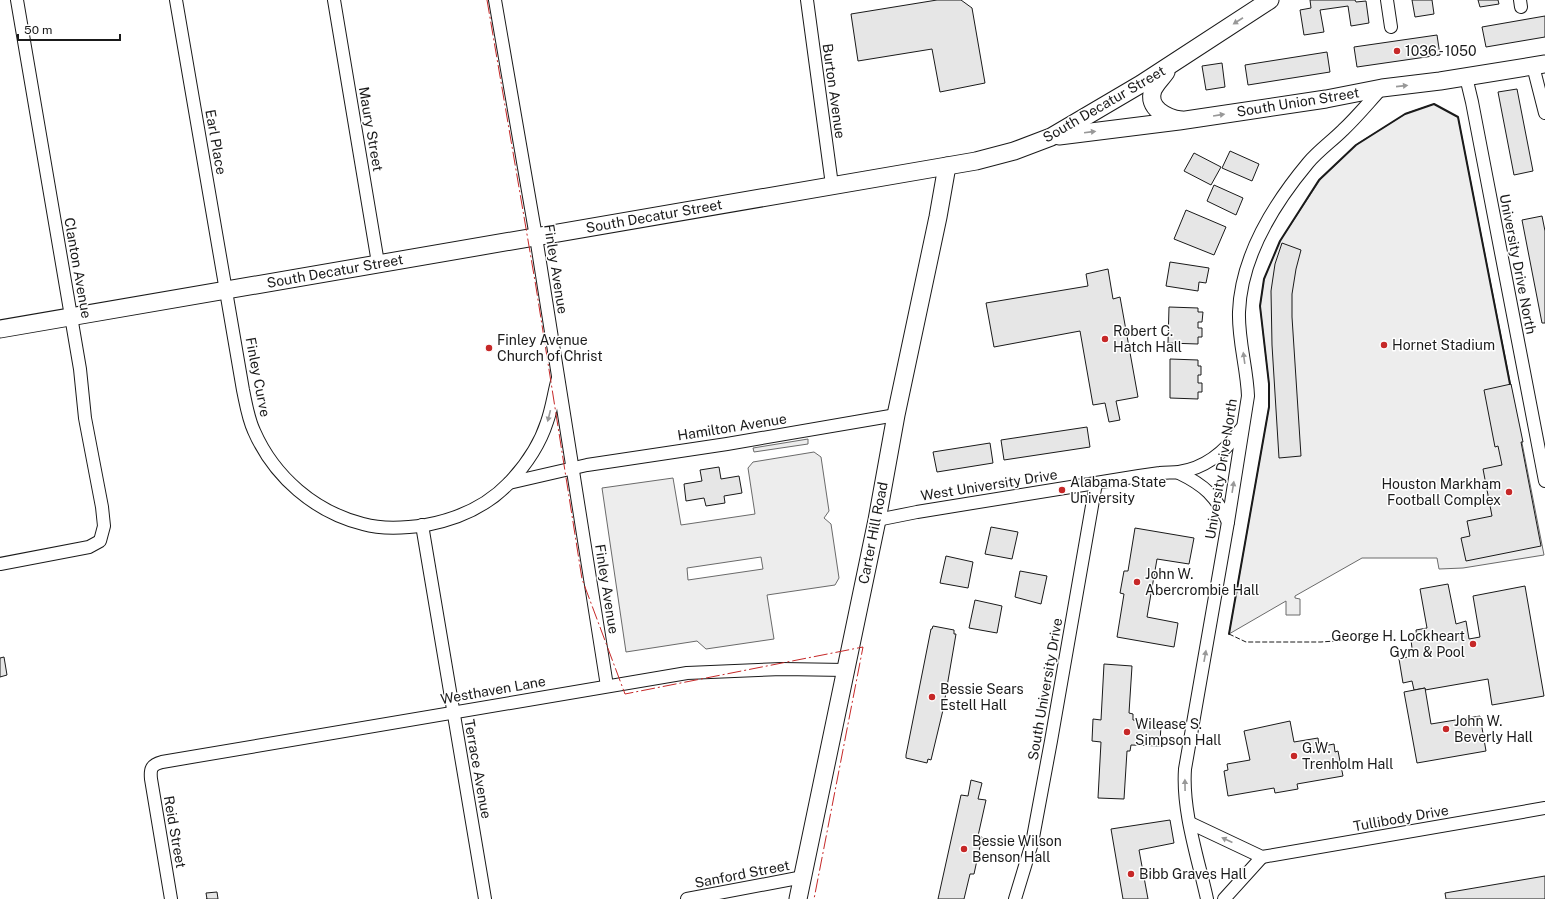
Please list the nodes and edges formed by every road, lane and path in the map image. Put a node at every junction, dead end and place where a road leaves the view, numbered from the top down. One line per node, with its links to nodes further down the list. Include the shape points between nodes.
1 (17, 0): 21 (street, Clanton Avenue)
2 (176, 0): 20 (street, Earl Place)
3 (334, 0): 19 (street, Maury Street)
4 (495, 0): 18 (street, Finley Avenue)
5 (807, 0): 17 (street, Burton Avenue)
6 (1387, 0): 8 (street)
7 (1262, 2): 9 (main road, South Decatur Street, one-way to 9)
8 (1391, 27)
9 (1172, 64): 14 (main road, via 1153,89 1153,104 1164,116); 15 (main road, South Decatur Street)
10 (1539, 65): 11 (main road, South Union Street); 13 (street)
11 (1466, 77): 12 (main road, South Union Street, one-way to 11); 28 (street, University Drive North)
12 (1382, 88): 14 (main road, South Union Street, one-way to 12); 25 (street, University Drive North, one-way to 12, via 1248,391 1239,312 1248,261 1272,213 1308,163)
13 (1545, 113)
14 (1186, 120): 15 (main road, South Union Street, one-way to 14)
15 (1051, 137): 16 (main road, South Decatur Street, via 1014,151)
16 (947, 166): 17 (main road, South Decatur Street); 24 (main road, Carter Hill Road)
17 (832, 185): 18 (main road, South Decatur Street)
18 (536, 236): 19 (main road, South Decatur Street); 23 (street, Finley Avenue)
19 (378, 263): 20 (main road, South Decatur Street)
20 (226, 289): 21 (main road, South Decatur Street); 33 (street, Finley Curve, via 249,418 261,445 281,474 310,500 348,520 382,527 406,528)
21 (71, 316): 22 (main road, South Decatur Street); 34 (street, Clanton Avenue, via 84,411 102,507 104,526 100,541 89,547)
22 (0, 329)
23 (558, 378): 26 (street, Finley Avenue); 29 (street, Finley Curve, one-way to 29, via 547,422 536,447)
24 (896, 415): 26 (street, Hamilton Avenue); 31 (main road, Carter Hill Road)
25 (1243, 426): 27 (street, West University Drive, via 1224,450 1213,459); 32 (street, University Drive North, one-way to 25)
26 (573, 468): 29 (street, Hamilton Avenue); 36 (street, Finley Avenue)
27 (1179, 472): 30 (street, West University Drive); 32 (street, via 1213,495)
28 (1545, 481)
29 (509, 483): 33 (street, Finley Curve, via 492,498 466,514 444,522)
30 (1096, 483): 31 (street, West University Drive); 47 (street, South University Drive, via 1032,843)
31 (876, 520): 35 (main road, Carter Hill Road)
32 (1228, 522): 40 (street, University Drive North, one-way to 32, via 1184,786 1185,769)
33 (422, 525): 37 (street, Terrace Avenue)
34 (0, 564)
35 (846, 670): 36 (street, Westhaven Lane, via 782,669 687,673); 42 (main road, Carter Hill Road)
36 (607, 686): 37 (street, Westhaven Lane)
37 (453, 712): 38 (street, Westhaven Lane, via 162,762 154,764); 44 (street, Terrace Avenue)
38 (150, 769): 43 (street, Reid Street)
39 (1545, 808): 41 (street, Tullibody Drive)
40 (1190, 823): 41 (street, one-way to 40); 48 (street, University Drive North)
41 (1262, 857): 49 (street)
42 (803, 877): 45 (street, Sanford Street); 46 (main road, Carter Hill Road)
43 (171, 899)
44 (485, 899)
45 (687, 899)
46 (798, 899)
47 (1015, 899)
48 (1207, 899)
49 (1224, 899)

